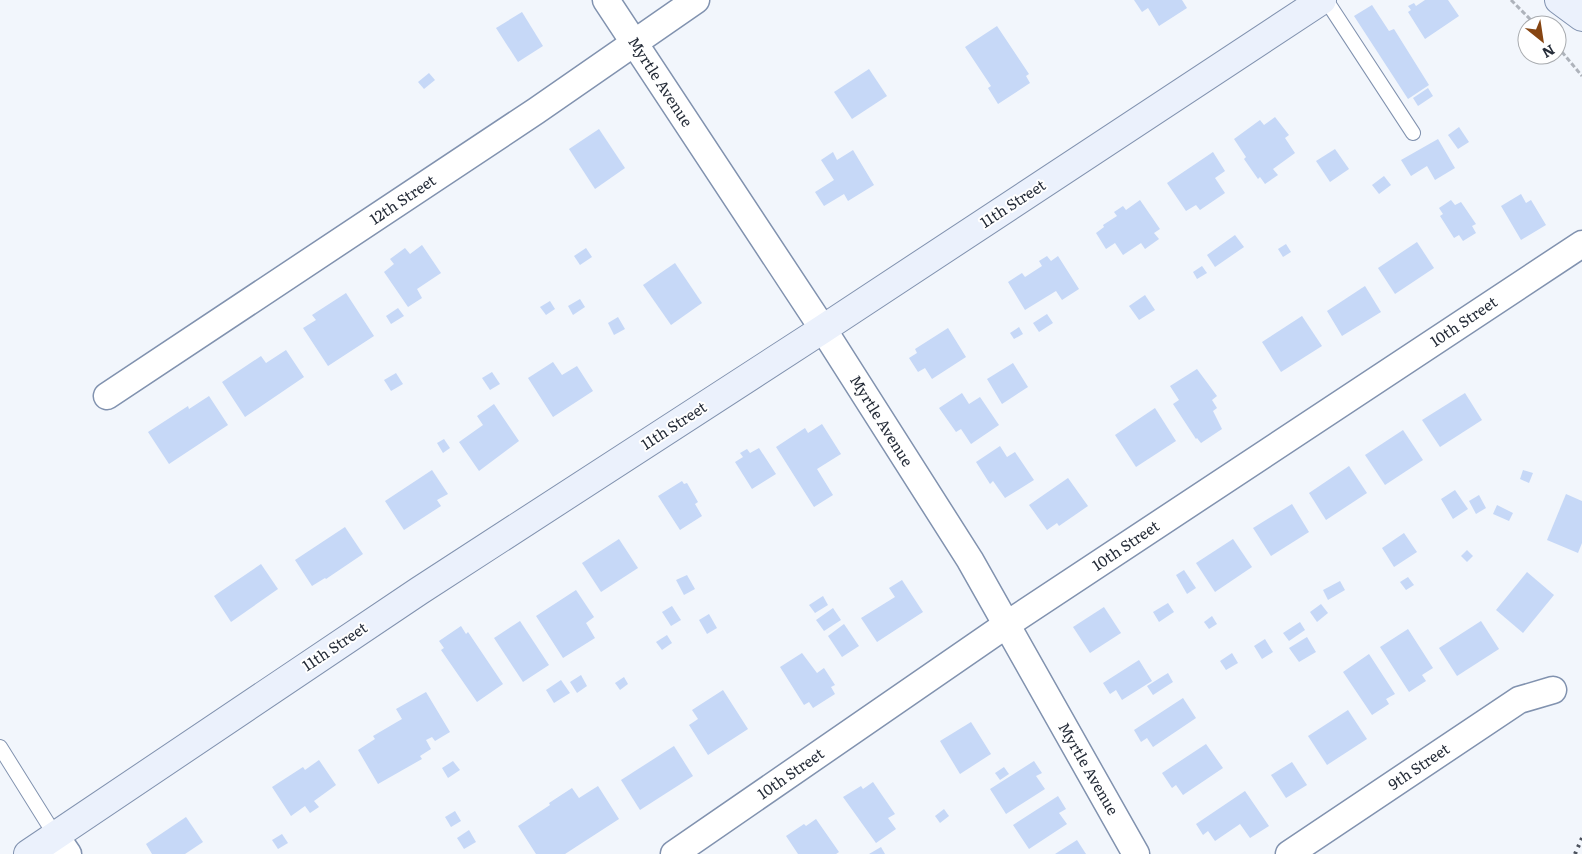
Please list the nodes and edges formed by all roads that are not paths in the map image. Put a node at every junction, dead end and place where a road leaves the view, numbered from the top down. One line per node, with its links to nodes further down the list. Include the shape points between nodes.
1 (606, 0): 7 (street, Myrtle Avenue)
2 (696, 0): 7 (street, 12th Street)
3 (1322, 0): 10 (main road, 11th Street)
4 (1326, 0): 8 (lane)
5 (1558, 0): 6 (main road)
6 (1582, 16)
7 (634, 43): 10 (street, Myrtle Avenue); 11 (street, 12th Street)
8 (1413, 133)
9 (1582, 244): 12 (street, 10th Street)
10 (823, 329): 12 (street, Myrtle Avenue, via 970,560); 15 (main road, 11th Street, via 411,597)
11 (107, 396)
12 (1006, 625): 17 (street, 10th Street); 18 (street, Myrtle Avenue)
13 (1553, 690): 19 (street, 9th Street, via 1519,700)
14 (0, 747): 15 (lane)
15 (61, 845): 16 (main road, 11th Street)
16 (28, 854)
17 (674, 854)
18 (1136, 854)
19 (1289, 854)

